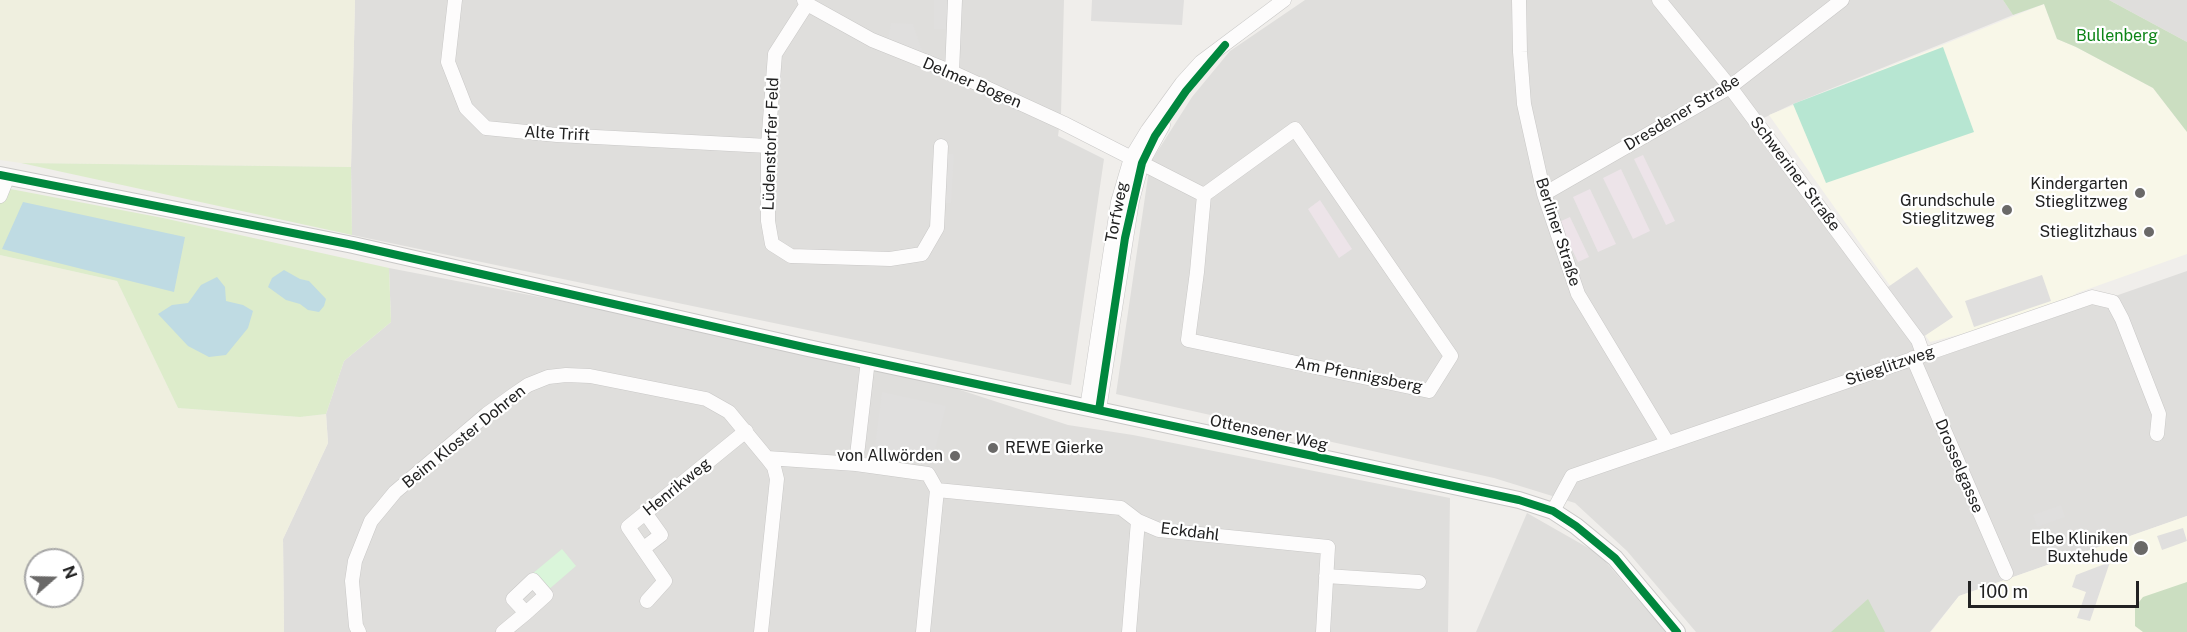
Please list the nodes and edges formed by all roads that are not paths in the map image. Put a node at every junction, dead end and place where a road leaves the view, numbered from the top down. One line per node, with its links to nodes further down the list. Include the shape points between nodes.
1 (455, 0): 10 (street, Alte Trift, via 448,62 466,108 486,128)
2 (955, 0): 8 (street)
3 (1284, 0): 12 (street, Torfweg, via 1225,45)
4 (1519, 0): 14 (street, Berliner Straße, via 1524,104)
5 (1659, 0): 9 (street, Schweriner Straße)
6 (1842, 0): 9 (street, Dresdener Straße)
7 (806, 2): 8 (street, Delmer Bogen, via 872,40); 10 (street, Lüdenstorfer Feld, via 776,54)
8 (952, 72): 12 (street, Delmer Bogen)
9 (1730, 87): 14 (street, Dresdener Straße); 17 (street, Schweriner Straße, via 1918,340)
10 (768, 146): 11 (street, Lüdenstorfer Feld, via 768,221 772,244 791,255 890,259 922,254 937,228)
11 (941, 146)
12 (1136, 160): 15 (street); 19 (street, Torfweg, via 1118,202)
13 (4, 175): 16 (street); 18 (street, Ottensener Weg, via 352,245)
14 (1544, 194): 22 (street, Berliner Straße, via 1578,294)
15 (1204, 195): 15 (street, Am Pfennigsberg, via 1188,340 1429,391 1451,356 1295,129)
16 (0, 196)
17 (1918, 356): 21 (street, Stieglitzweg, via 2092,297 2113,302 2159,414); 22 (street, Stieglitzweg); 30 (street, Drosselgasse)
18 (868, 360): 19 (street, Ottensener Weg); 24 (street)
19 (1093, 409): 26 (street, Ottensener Weg, via 1511,498)
20 (746, 431): 23 (street, Beim Kloster Dohren); 27 (street, Henrikweg); 35 (street, Beim Kloster Dohren, via 729,412 706,399 680,393 590,376 548,377 528,385 487,414 395,492 371,521 355,561 352,581)
21 (2157, 434)
22 (1667, 442): 26 (street, Stieglitzweg, via 1572,476)
23 (767, 458): 24 (street); 37 (street, Beim Kloster Dohren, via 777,479)
24 (856, 464): 25 (street, via 928,474)
25 (937, 490): 28 (street, Eckdahl, via 1121,508); 38 (street)
26 (1553, 511): 41 (street, Ottensener Weg, via 1616,558)
27 (646, 513): 29 (street, via 661,535); 29 (street, Henrikweg, via 628,527)
28 (1138, 521): 31 (street, Eckdahl, via 1159,530 1328,547); 39 (street)
29 (644, 548): 33 (street, via 665,581)
30 (2006, 573)
31 (1326, 576): 32 (street); 40 (street, Eckdahl)
32 (1419, 582)
33 (647, 602)
34 (526, 613): 34 (street, via 546,595 532,580 513,599); 36 (street)
35 (359, 632)
36 (503, 632)
37 (761, 632)
38 (923, 632)
39 (1129, 632)
40 (1323, 632)
41 (1677, 632)

